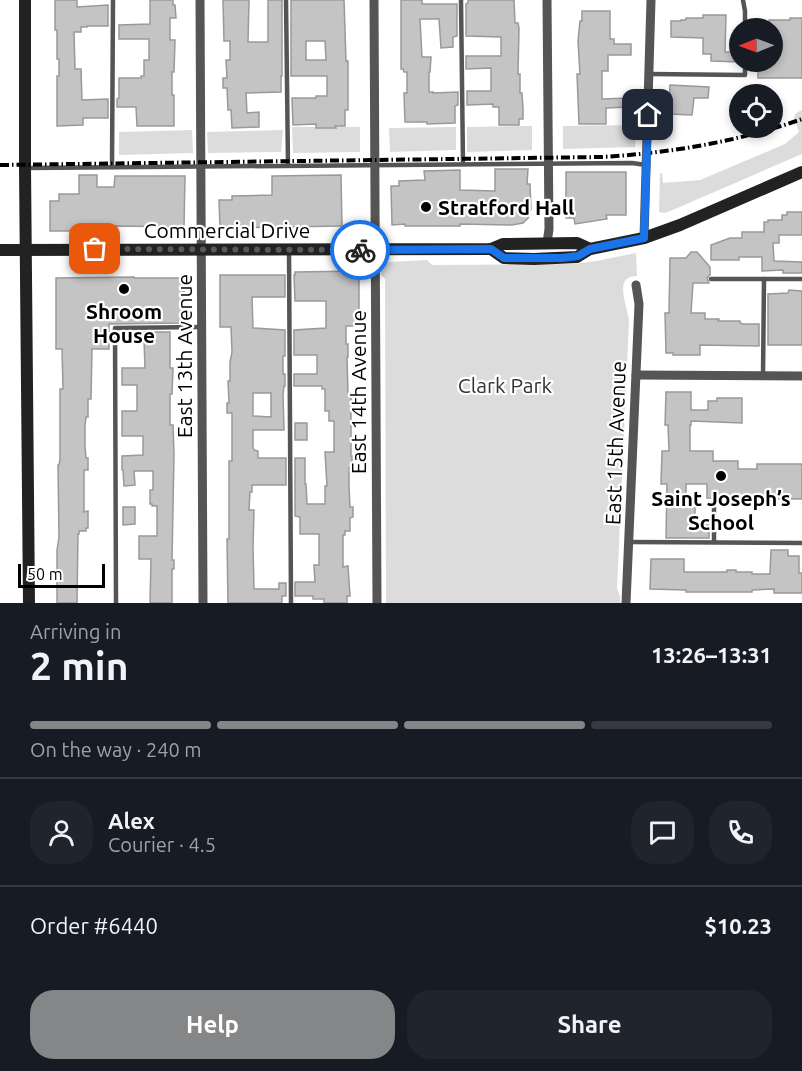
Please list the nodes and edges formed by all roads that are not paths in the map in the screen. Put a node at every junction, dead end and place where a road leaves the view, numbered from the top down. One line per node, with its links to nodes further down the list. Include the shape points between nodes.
1 (26, 0): 20 (street)
2 (112, 0): 19 (lane)
3 (200, 0): 18 (street, East 13th Avenue)
4 (286, 0): 15 (lane)
5 (374, 0): 16 (street, East 14th Avenue)
6 (461, 0): 13 (lane)
7 (547, 0): 14 (street)
8 (651, 0): 12 (street)
9 (743, 0): 10 (lane)
10 (745, 18)
11 (745, 72): 12 (lane)
12 (649, 74): 17 (street)
13 (462, 164): 14 (lane); 16 (lane)
14 (548, 164): 17 (lane); 23 (street)
15 (288, 165): 16 (lane); 18 (lane)
16 (375, 165): 30 (street, East 14th Avenue)
17 (646, 165): 22 (street)
18 (201, 166): 19 (lane); 28 (street, East 13th Avenue)
19 (112, 167): 20 (lane)
20 (25, 168): 27 (street)
21 (802, 172): 22 (street, Commercial Drive)
22 (644, 238): 25 (street, Commercial Drive)
23 (547, 243): 24 (street, Commercial Drive, via 503,244); 25 (street, Commercial Drive, via 577,243)
24 (491, 249): 25 (street, Commercial Drive, via 504,258 534,259 578,256); 30 (street, Commercial Drive)
25 (590, 249)
26 (0, 250): 27 (street, Commercial Drive)
27 (26, 250): 28 (street, Commercial Drive); 43 (street)
28 (202, 250): 29 (street, Commercial Drive); 35 (street, East 13th Avenue)
29 (290, 250): 30 (street, Commercial Drive); 46 (lane)
30 (376, 250): 47 (street, East 14th Avenue)
31 (711, 279): 32 (lane)
32 (764, 279): 33 (lane); 37 (lane)
33 (802, 279)
34 (636, 285): 36 (street, East 15th Avenue)
35 (202, 327): 44 (lane, via 115,328); 45 (street, East 13th Avenue)
36 (636, 375): 37 (street); 40 (street, East 15th Avenue)
37 (763, 376): 38 (street)
38 (802, 376)
39 (714, 502): 41 (lane)
40 (629, 542): 41 (lane); 48 (street, East 15th Avenue)
41 (714, 542): 42 (lane)
42 (802, 543)
43 (29, 603)
44 (116, 603)
45 (203, 603)
46 (291, 603)
47 (377, 603)
48 (626, 603)

